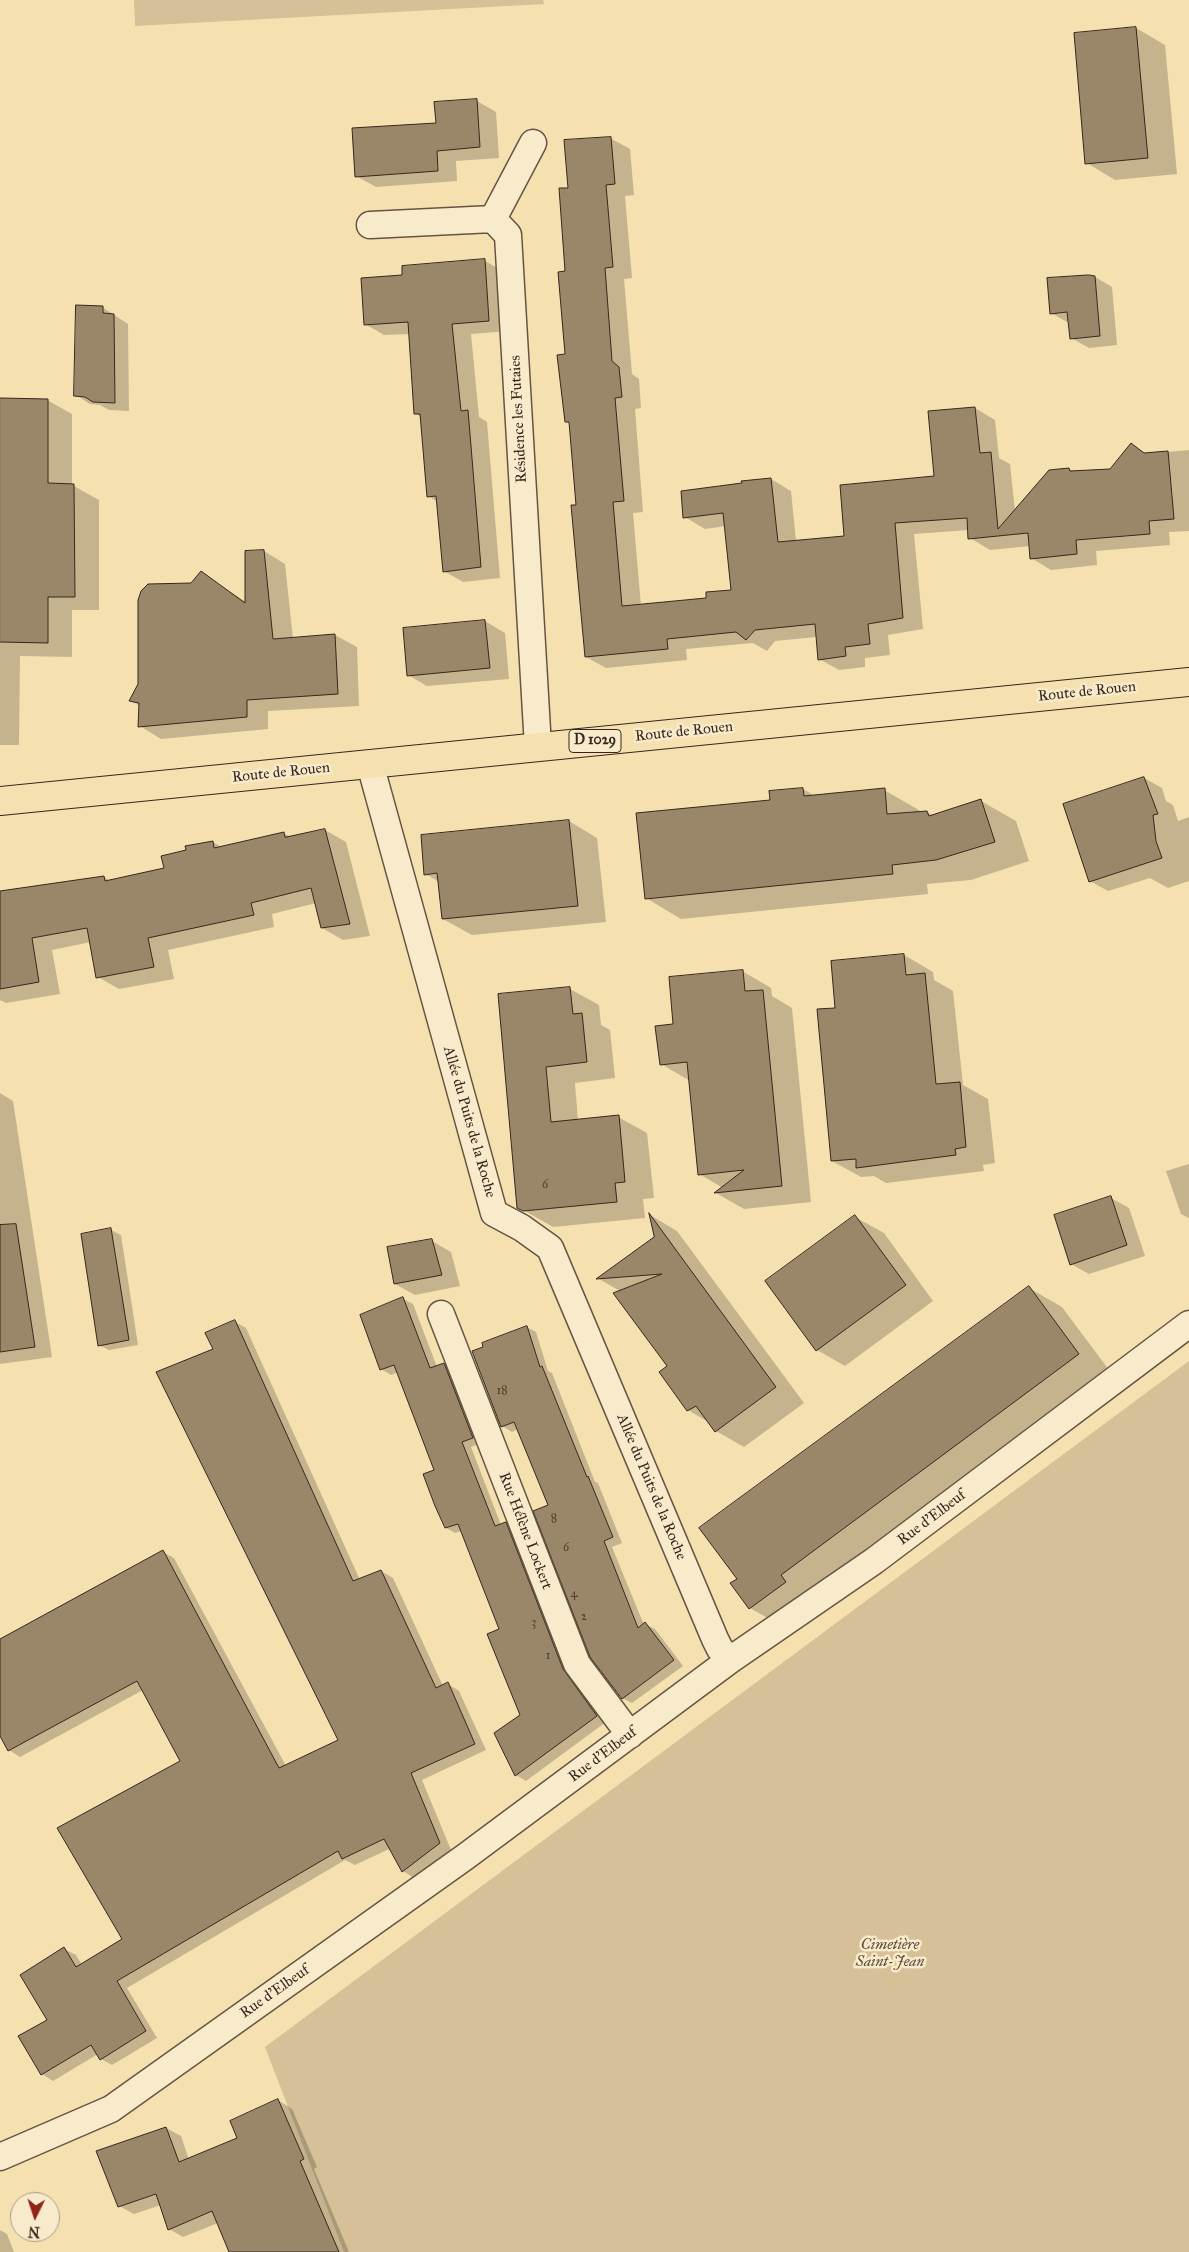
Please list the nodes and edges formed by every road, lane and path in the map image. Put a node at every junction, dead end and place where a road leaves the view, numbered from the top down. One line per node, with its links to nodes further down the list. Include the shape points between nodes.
1 (533, 143): 2 (street)
2 (493, 219): 3 (street); 5 (street, Résidence les Futaies, via 508,235)
3 (370, 225)
4 (1189, 682): 5 (main road, Route de Rouen / D 1029)
5 (538, 747): 6 (main road, Route de Rouen / D 1029)
6 (370, 764): 7 (main road, Route de Rouen / D 1029); 10 (street, Allée du Puits de la Roche, via 494,1213 550,1248 715,1640)
7 (0, 801)
8 (441, 1314): 11 (street, Rue Hélène Lockert, via 577,1664)
9 (1189, 1324): 10 (street, Rue d'Elbeuf, via 874,1562)
10 (730, 1660): 11 (street, Rue d'Elbeuf)
11 (630, 1736): 12 (street, Rue d'Elbeuf, via 111,2109)
12 (0, 2157)

